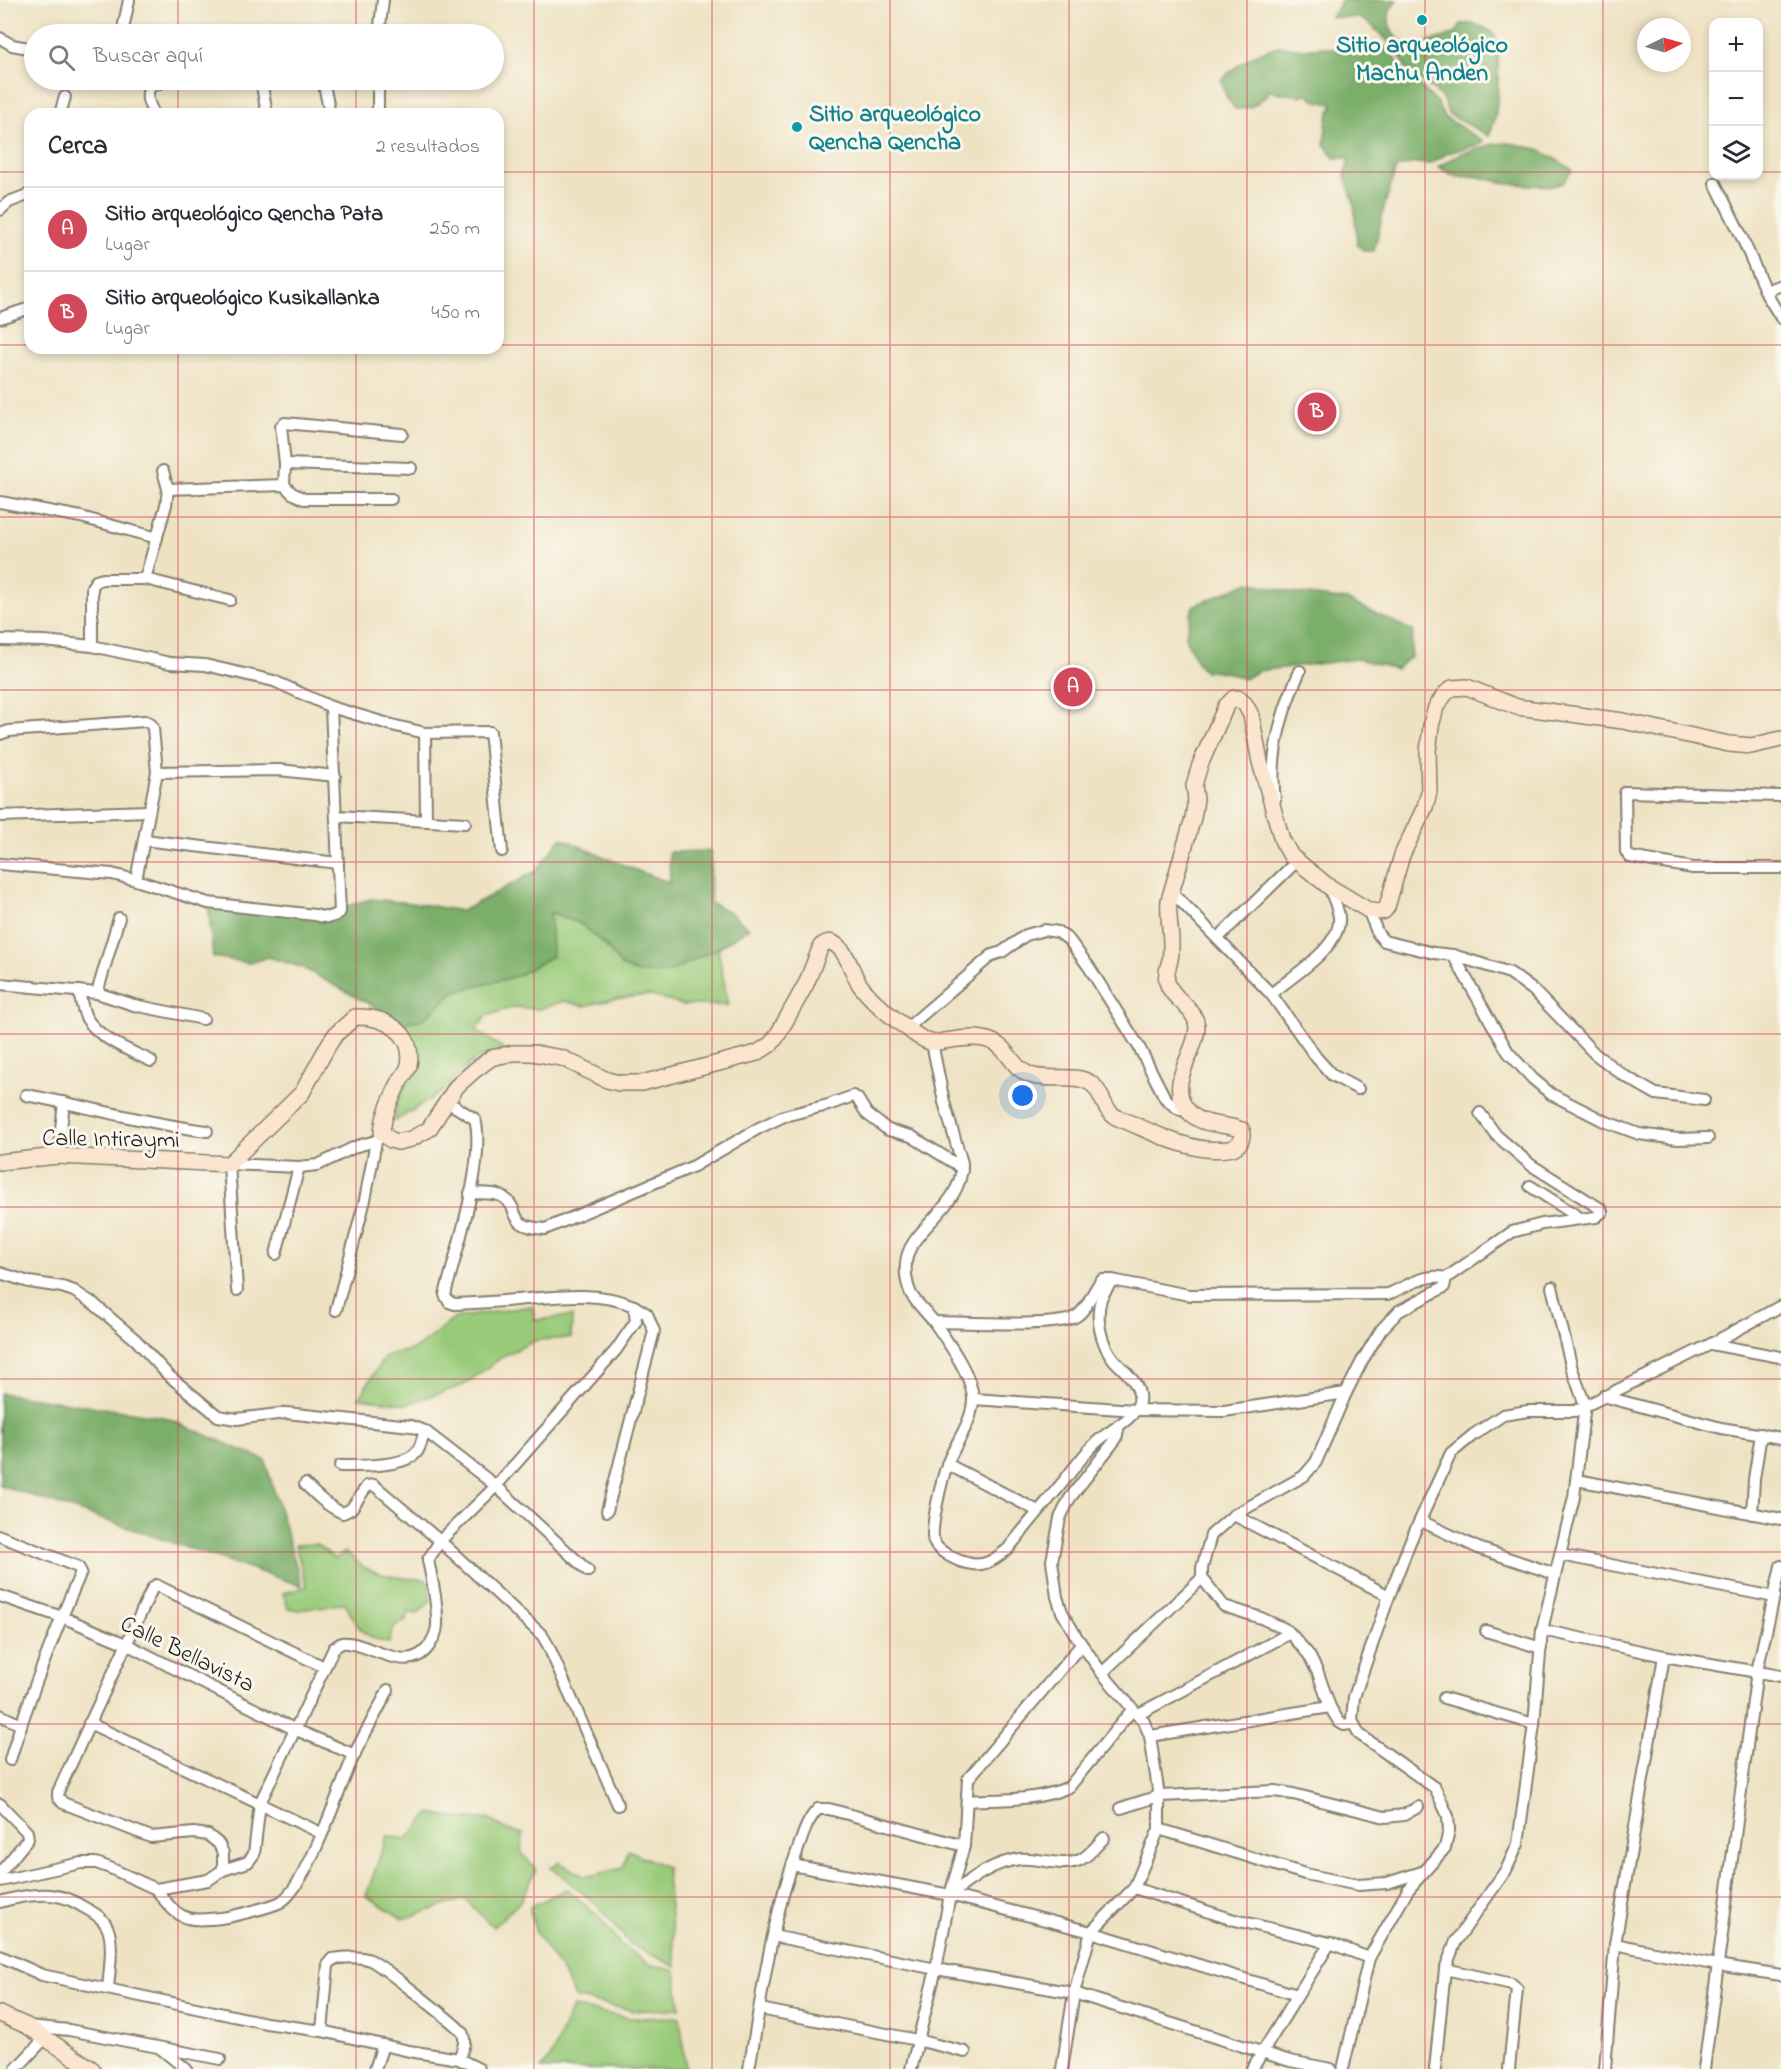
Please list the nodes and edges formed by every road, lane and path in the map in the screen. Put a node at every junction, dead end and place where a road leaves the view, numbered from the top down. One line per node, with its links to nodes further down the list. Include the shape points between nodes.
1 (129, 0): 3 (street)
2 (383, 0): 4 (street)
3 (124, 24)
4 (380, 24)
5 (0, 38): 6 (street)
6 (24, 47)
7 (147, 90): 13 (street)
8 (263, 90): 14 (street)
9 (325, 90): 15 (street)
10 (378, 90): 16 (street)
11 (65, 97): 12 (street)
12 (62, 108)
13 (151, 108)
14 (266, 108)
15 (329, 108)
16 (378, 108)
17 (1714, 183): 21 (street)
18 (24, 196): 19 (street)
19 (0, 210)
20 (1781, 285): 21 (street)
21 (1767, 295): 24 (street)
22 (24, 310): 23 (street)
23 (0, 318)
24 (1781, 318)
25 (402, 434): 26 (street, via 285,423 281,426)
26 (285, 464): 27 (street); 29 (street)
27 (411, 468)
28 (164, 471): 30 (street)
29 (284, 485): 30 (street); 31 (street, via 304,499)
30 (168, 489): 33 (street)
31 (390, 499)
32 (0, 502): 33 (street)
33 (157, 537): 34 (street)
34 (145, 579): 35 (street); 37 (street, via 96,581 92,587)
35 (230, 600)
36 (0, 640): 37 (street)
37 (92, 646): 39 (street, via 274,681)
38 (1299, 671): 51 (street, via 1275,754)
39 (331, 707): 40 (street); 44 (street)
40 (425, 733): 49 (street); 53 (street, via 490,732)
41 (0, 734): 43 (street, via 145,721 153,728)
42 (1781, 739): 61 (main road, via 1751,746 1729,744 1623,721 1517,707 1467,687 1452,688 1436,707 1431,726 1425,807 1402,855 1387,907 1384,911)
43 (157, 772): 44 (street, via 279,770); 46 (street)
44 (335, 776): 48 (street)
45 (1781, 796): 57 (street, via 1625,792 1626,852 1630,857 1693,868)
46 (149, 811): 47 (street); 52 (street)
47 (0, 816)
48 (336, 816): 49 (street); 55 (street)
49 (426, 820): 50 (street)
50 (465, 823)
51 (1280, 830): 54 (main road, via 1282,840); 60 (main road, via 1251,715 1245,704 1234,698 1226,706 1200,765 1194,785 1193,818)
52 (144, 840): 55 (street); 58 (street)
53 (502, 851)
54 (1297, 861): 59 (main road); 63 (street)
55 (338, 863): 58 (street, via 340,912 325,918 208,903)
56 (0, 864): 58 (street, via 112,874)
57 (1781, 868)
58 (136, 880)
59 (1328, 886): 61 (main road); 68 (street, via 1339,914 1336,937)
60 (1171, 891): 63 (street); 79 (main road, via 1168,985 1193,1014 1197,1027 1179,1083 1184,1105)
61 (1368, 910): 64 (street, via 1384,941)
62 (119, 918): 67 (street)
63 (1218, 938): 68 (street)
64 (1453, 955): 75 (street, via 1510,973 1533,990 1595,1054 1623,1075 1656,1094); 82 (street, via 1508,1052 1551,1094 1639,1134)
65 (0, 984): 66 (street)
66 (79, 991): 67 (street); 72 (street, via 82,1009 94,1027 111,1041)
67 (97, 993): 69 (street, via 134,1005)
68 (1270, 994): 73 (street, via 1332,1075)
69 (203, 1018)
70 (907, 1028): 71 (main road); 76 (main road, via 860,985 844,952 833,942 826,942 777,1036 757,1053 642,1083 619,1083 562,1059 513,1053 491,1058 457,1086); 79 (street, via 992,955 1044,930 1059,933 1089,967 1139,1047 1165,1098)
71 (932, 1043): 79 (main road, via 988,1040 1027,1074 1043,1079 1082,1079 1092,1084 1116,1118 1170,1141 1212,1149 1241,1144 1242,1130 1201,1122); 87 (street)
72 (151, 1061)
73 (1358, 1089)
74 (26, 1095): 77 (street)
75 (1704, 1100)
76 (446, 1101): 81 (main road, via 429,1129 411,1139 398,1142); 89 (street, via 475,1119 478,1139)
77 (64, 1102): 80 (street, via 177,1128); 83 (street)
78 (1480, 1113): 90 (street, via 1496,1135 1531,1165 1601,1209 1596,1217)
79 (1191, 1114)
80 (207, 1131)
81 (379, 1137): 85 (main road, via 409,1066 409,1052 405,1040 390,1024 355,1017 329,1044 302,1093 244,1152); 86 (street, via 318,1165); 99 (street)
82 (1708, 1138)
83 (58, 1156): 84 (main road, Calle Intiraymi); 85 (main road, Calle Intiraymi)
84 (0, 1162)
85 (225, 1164): 86 (street); 96 (street)
86 (299, 1167): 91 (street)
87 (962, 1170): 89 (street, via 911,1136 882,1126 853,1096 784,1116 693,1166 545,1229 529,1228 517,1221 505,1198); 100 (street, via 944,1209 913,1242 906,1261 912,1295)
88 (1530, 1186): 90 (street)
89 (470, 1193): 97 (street, via 445,1295 449,1302 553,1296 619,1299)
90 (1580, 1218): 93 (street, via 1512,1232)
91 (276, 1254)
92 (0, 1273): 109 (street, via 62,1287 85,1297 218,1416 237,1419 286,1413 411,1426)
93 (1446, 1278): 94 (street, via 1433,1276 1388,1294 1189,1295); 103 (street, via 1444,1287 1399,1311 1381,1330)
94 (1112, 1280): 100 (street, via 1102,1280 1073,1318 1042,1323); 107 (street, via 1101,1297 1099,1325 1113,1359 1133,1379 1138,1391)
95 (1552, 1287): 106 (street)
96 (237, 1290)
97 (634, 1306): 116 (street, via 636,1321 616,1350); 117 (street, via 647,1314 654,1331)
98 (1781, 1306): 101 (street)
99 (336, 1310)
100 (934, 1322): 105 (street, via 967,1376)
101 (1711, 1344): 102 (street); 104 (street)
102 (1780, 1357)
103 (1346, 1393): 107 (street, via 1224,1411); 119 (street, via 1316,1462 1304,1476)
104 (1603, 1396): 106 (street); 110 (street, via 1721,1428)
105 (973, 1399): 107 (street); 112 (street, via 968,1421)
106 (1585, 1405): 114 (street); 122 (street, via 1575,1411 1503,1415 1473,1435 1451,1453)
107 (1135, 1410): 108 (street)
108 (1119, 1425): 118 (street, via 1091,1447); 138 (street, via 1116,1439 1070,1498 1060,1518 1052,1561 1062,1612)
109 (425, 1431): 113 (street, via 418,1451 409,1460); 116 (street)
110 (1761, 1434): 111 (street); 120 (street)
111 (1781, 1438)
112 (947, 1464): 118 (street); 118 (street, via 932,1529 934,1543 966,1563 992,1562 1008,1549)
113 (340, 1467)
114 (1577, 1480): 120 (street); 125 (street)
115 (305, 1484): 124 (street, via 343,1513 351,1509 367,1486 374,1485)
116 (496, 1486): 124 (street); 127 (street)
117 (607, 1511)
118 (1038, 1511)
119 (1234, 1515): 129 (street, via 1211,1534); 131 (street)
120 (1752, 1515): 121 (street)
121 (1781, 1519)
122 (1421, 1521): 128 (street, via 1478,1548); 131 (street)
123 (0, 1536): 133 (street, via 78,1567 81,1572)
124 (440, 1541): 141 (street, via 428,1560 438,1625 425,1652 393,1658 340,1643); 162 (street, via 542,1635)
125 (1560, 1555): 128 (street); 132 (street)
126 (1781, 1566): 132 (street)
127 (588, 1571)
128 (1555, 1574): 134 (street)
129 (1202, 1578): 136 (street, via 1224,1606); 143 (street)
130 (0, 1596): 133 (street, Calle Bellavista)
131 (1389, 1596): 150 (street, via 1354,1697)
132 (1775, 1597): 142 (street)
133 (62, 1617): 137 (street, Calle Bellavista); 153 (street)
134 (1542, 1630): 139 (street); 140 (street)
135 (1486, 1631): 139 (street)
136 (1290, 1633): 147 (street, via 1309,1655); 148 (street)
137 (126, 1644): 141 (street, via 156,1585); 151 (street); 154 (street, Calle Bellavista)
138 (1081, 1645): 143 (street); 159 (street, via 968,1779)
139 (1541, 1648): 152 (street)
140 (1664, 1656): 142 (street); 181 (street)
141 (324, 1667): 154 (street)
142 (1757, 1671): 144 (street); 184 (street)
143 (1101, 1673): 148 (street)
144 (1781, 1676)
145 (388, 1690): 156 (street)
146 (1444, 1698): 152 (street)
147 (1330, 1707): 150 (street, via 1344,1725); 155 (street)
148 (1135, 1713): 155 (street); 159 (street, via 1069,1787 1035,1796)
149 (0, 1715): 153 (street)
150 (1352, 1720): 171 (street, via 1359,1734 1435,1788 1445,1806 1449,1830 1445,1848)
151 (89, 1723): 160 (street); 170 (street, via 58,1792 63,1803 151,1838 208,1835 223,1853)
152 (1534, 1724): 186 (street, via 1518,1844 1506,1870 1456,1941)
153 (21, 1725): 157 (street)
154 (294, 1729): 156 (street, Calle Bellavista); 160 (street)
155 (1150, 1736): 158 (street)
156 (355, 1755): 166 (street)
157 (10, 1760)
158 (1159, 1796): 163 (street, via 1275,1791 1385,1817 1404,1815); 164 (street); 165 (street)
159 (968, 1801): 168 (street)
160 (260, 1803): 166 (street); 170 (street, via 254,1854 248,1862)
161 (0, 1804): 172 (street, via 27,1832 28,1839)
162 (618, 1805)
163 (1418, 1807)
164 (1121, 1808)
165 (1159, 1829): 171 (street, via 1305,1874 1358,1885 1387,1883); 174 (street)
166 (321, 1833): 175 (street, via 300,1878 281,1903 201,1920 184,1918 171,1910)
167 (1104, 1838): 176 (street, via 1080,1860 1067,1863 1017,1859 981,1872)
168 (964, 1846): 169 (street, via 818,1809 810,1817); 176 (street)
169 (792, 1865): 176 (street); 179 (street)
170 (222, 1870): 175 (street, via 208,1880)
171 (1423, 1871): 183 (street)
172 (0, 1873)
173 (0, 1881): 175 (street, via 96,1863)
174 (1134, 1888): 178 (street); 180 (street, via 1231,1919)
175 (156, 1889)
176 (950, 1895): 178 (street); 185 (street)
177 (0, 1902): 188 (street, via 46,1895 68,1898 93,1912 106,1923 109,1932)
178 (1090, 1932): 189 (street); 190 (street)
179 (773, 1935): 185 (street); 191 (street)
180 (1330, 1943): 183 (street); 190 (street)
181 (1615, 1944): 184 (street); 216 (street)
182 (0, 1956): 188 (street, via 42,1975)
183 (1369, 1958): 213 (street)
184 (1717, 1965): 187 (street); 217 (street)
185 (936, 1969): 189 (street); 196 (street)
186 (1445, 1969): 214 (street); 215 (street, via 1512,1984 1516,1989)
187 (1781, 1975)
188 (108, 1989): 194 (street, via 255,2021)
189 (1074, 1993): 200 (street); 210 (street)
190 (1297, 1995): 200 (street)
191 (760, 2009): 196 (street); 208 (street)
192 (0, 2014): 193 (main road)
193 (27, 2026): 195 (main road); 198 (street)
194 (322, 2031): 197 (street); 202 (street, via 328,1965 333,1959 370,1960 461,2031 465,2042)
195 (46, 2037): 203 (street); 204 (main road)
196 (917, 2040): 199 (street); 209 (street)
197 (383, 2045): 202 (street); 206 (street)
198 (157, 2046): 201 (street); 205 (street)
199 (964, 2052)
200 (1261, 2052): 211 (street); 212 (street)
201 (219, 2059)
202 (459, 2059): 207 (street)
203 (16, 2069)
204 (92, 2069)
205 (186, 2069)
206 (375, 2069)
207 (478, 2069)
208 (749, 2069)
209 (911, 2069)
210 (1062, 2069)
211 (1252, 2069)
212 (1331, 2069)
213 (1343, 2069)
214 (1435, 2069)
215 (1509, 2069)
216 (1605, 2069)
217 (1704, 2069)

